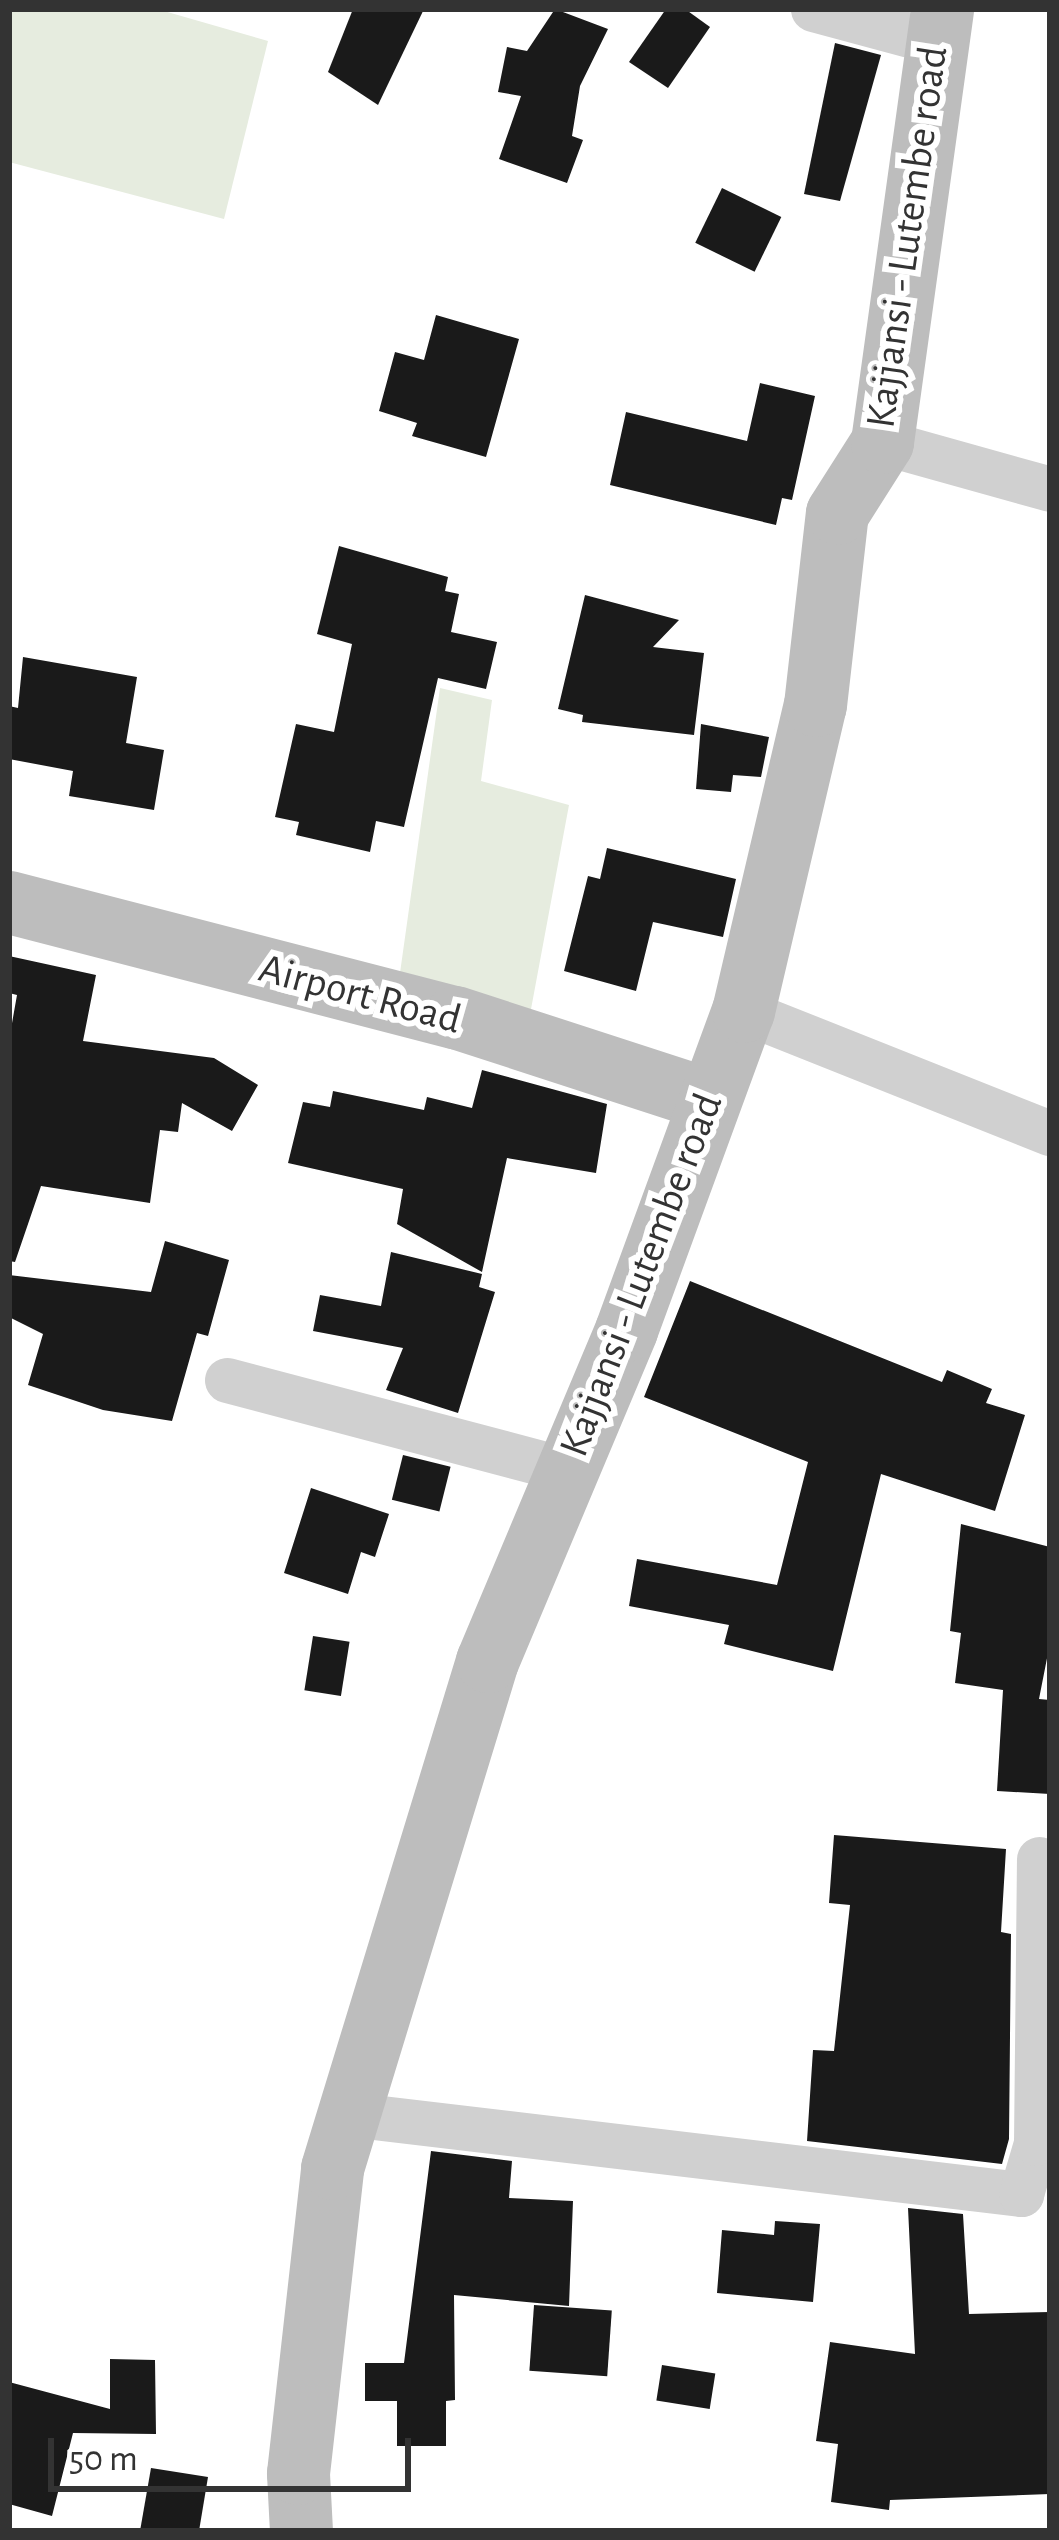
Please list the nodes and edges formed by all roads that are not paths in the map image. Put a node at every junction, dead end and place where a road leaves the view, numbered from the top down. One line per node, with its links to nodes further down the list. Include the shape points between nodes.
1 (813, 9): 2 (street)
2 (937, 25): 3 (street, Kajjansi - Lutembe road)
3 (882, 442): 4 (street); 6 (street, Kajjansi - Lutembe road, via 837,513 815,705)
4 (1050, 489)
5 (9, 902): 7 (street, Airport Road, via 455,1017)
6 (743, 1011): 7 (street, Kajjansi - Lutembe road); 8 (street)
7 (708, 1099): 10 (street, Kajjansi - Lutembe road)
8 (1050, 1133)
9 (227, 1379): 10 (street)
10 (567, 1470): 12 (street, Kajjansi - Lutembe road, via 487,1661)
11 (1039, 1859): 12 (street, via 1036,2143 1021,2194)
12 (348, 2114): 13 (street, Kajjansi - Lutembe road, via 324,2238 298,2473)
13 (301, 2531)

